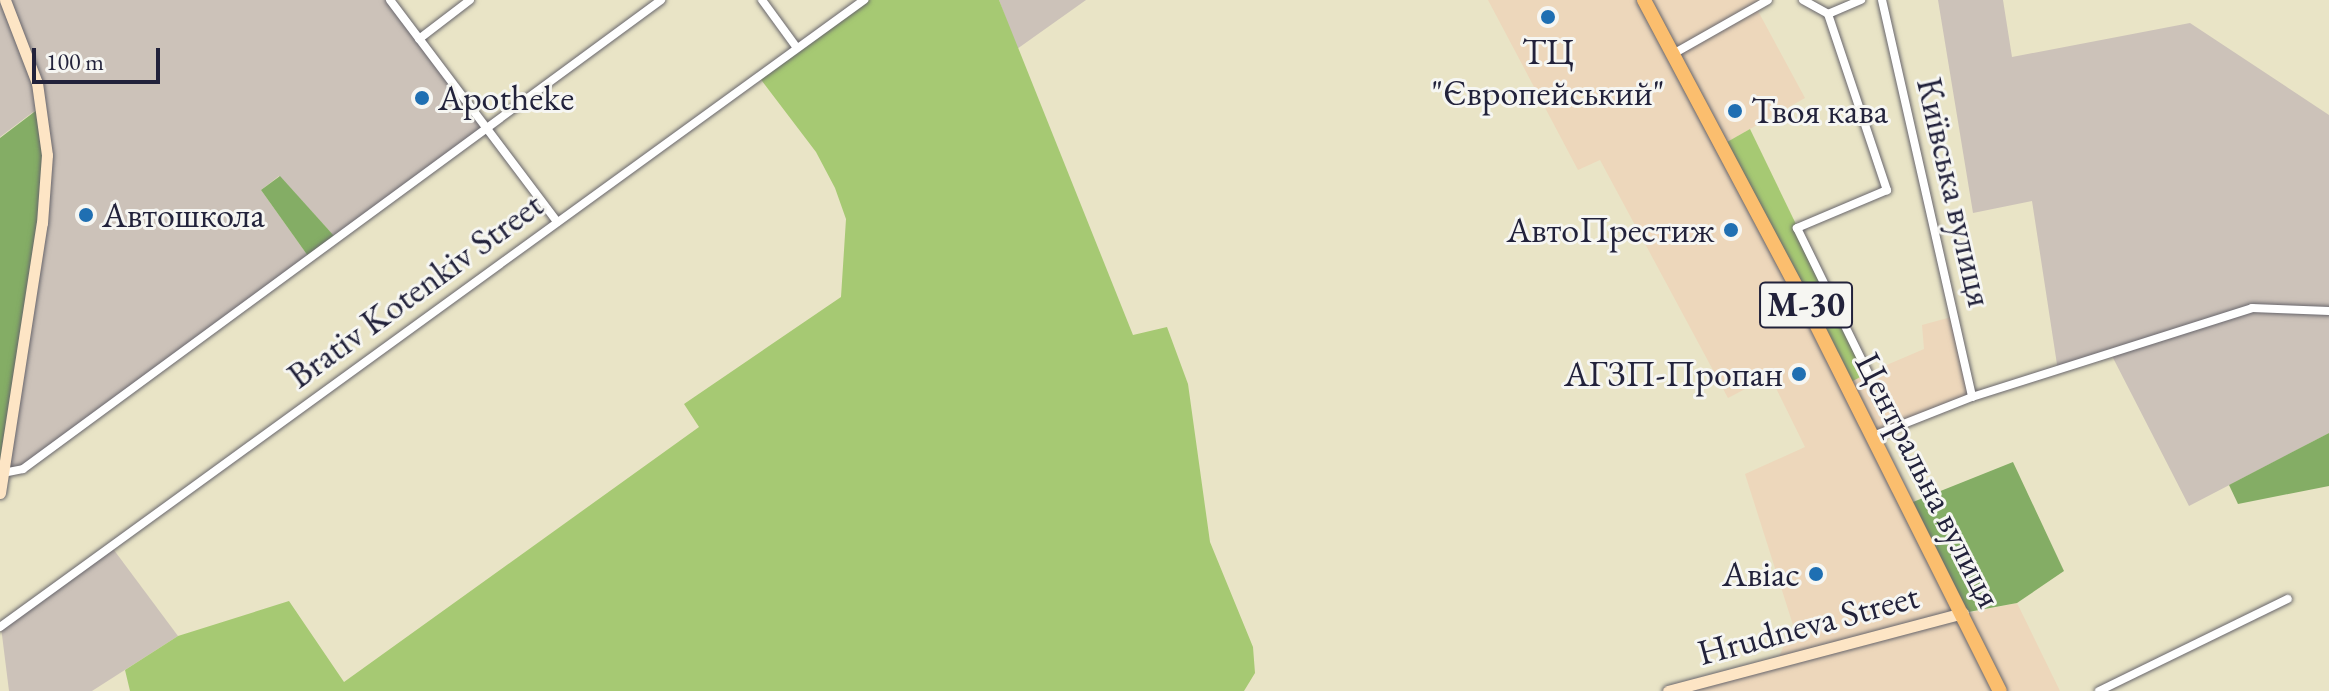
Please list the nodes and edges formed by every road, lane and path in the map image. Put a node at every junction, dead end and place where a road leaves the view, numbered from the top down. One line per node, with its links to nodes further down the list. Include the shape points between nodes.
1 (5, 0): 22 (main road, via 37,83 47,155 42,223)
2 (390, 0): 13 (street)
3 (470, 0): 13 (street)
4 (661, 0): 16 (street)
5 (762, 0): 14 (street)
6 (864, 0): 14 (street, Brativ Kotenkiv Street)
7 (1644, 0): 15 (highway, Центральна вулиця / М-30)
8 (1768, 0): 15 (street, via 1757,11)
9 (1803, 0): 12 (street)
10 (1861, 0): 12 (street)
11 (1882, 0): 20 (street, Київська вулиця)
12 (1828, 14): 19 (street, via 1887,190 1797,228)
13 (419, 39): 16 (street)
14 (797, 48): 17 (street, Brativ Kotenkiv Street)
15 (1673, 54): 21 (highway, Центральна вулиця / М-30)
16 (486, 127): 17 (street); 22 (street, via 23,469)
17 (557, 222): 26 (street, Brativ Kotenkiv Street)
18 (2329, 311): 20 (street, via 2252,308)
19 (1868, 373)
20 (1972, 397): 21 (street)
21 (1873, 436): 25 (highway, Центральна вулиця / М-30)
22 (3, 473): 23 (main road)
23 (0, 493)
24 (2288, 599): 29 (street)
25 (1963, 613): 27 (main road, Hrudneva Street); 28 (highway, Центральна вулиця / М-30)
26 (0, 627)
27 (1668, 691)
28 (2000, 691)
29 (2099, 691)

